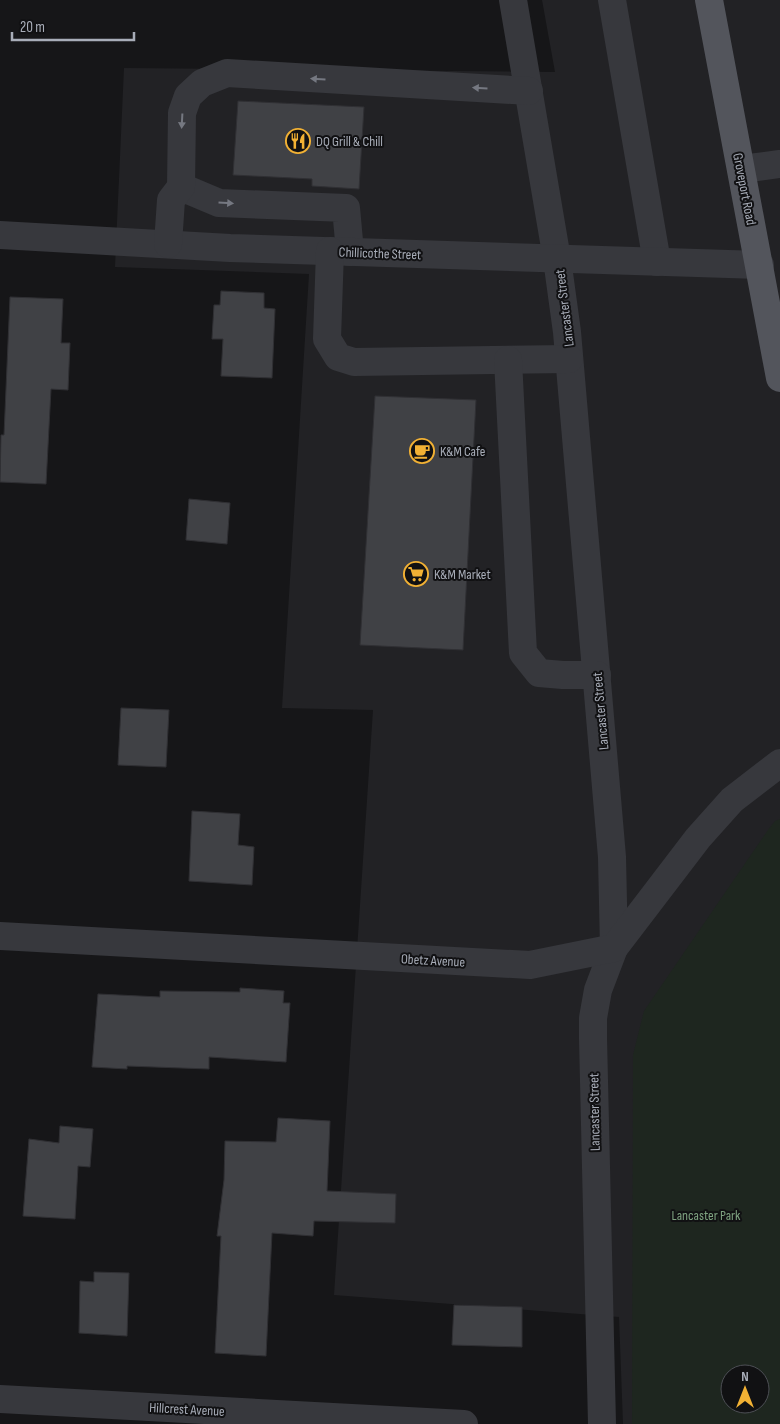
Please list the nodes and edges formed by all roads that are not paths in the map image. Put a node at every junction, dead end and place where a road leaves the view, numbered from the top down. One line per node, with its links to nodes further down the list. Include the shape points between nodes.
1 (513, 0): 4 (street, Lancaster Street)
2 (612, 0): 13 (street)
3 (709, 0): 6 (main road, Groveport Road)
4 (529, 91): 7 (street, one-way to 7, via 227,73 202,83 188,96 182,113); 11 (street, Lancaster Street)
5 (780, 164): 6 (street)
6 (741, 169): 12 (main road, Groveport Road)
7 (181, 187): 9 (street, via 171,200); 10 (street, one-way to 10, via 219,203 346,208)
8 (0, 235): 9 (street, Chillicothe Street)
9 (168, 244): 10 (street, Chillicothe Street)
10 (340, 251): 11 (street, Chillicothe Street); 15 (street, via 327,339 338,357 354,362)
11 (558, 258): 13 (street, Chillicothe Street); 14 (street, Lancaster Street)
12 (766, 260): 13 (street, Chillicothe Street); 16 (main road, Groveport Road)
13 (657, 262)
14 (570, 359): 15 (street); 17 (street, Lancaster Street)
15 (508, 360): 17 (street, via 523,653 539,673)
16 (780, 378)
17 (597, 676): 20 (street, Lancaster Street, via 612,857)
18 (780, 763): 20 (street, via 732,800 698,838)
19 (0, 936): 20 (street, Obetz Avenue, via 530,965)
20 (614, 948): 23 (street, Lancaster Street, via 598,990 593,1018)
21 (0, 1399): 22 (street, Hillcrest Avenue)
22 (464, 1424)
23 (602, 1424)

